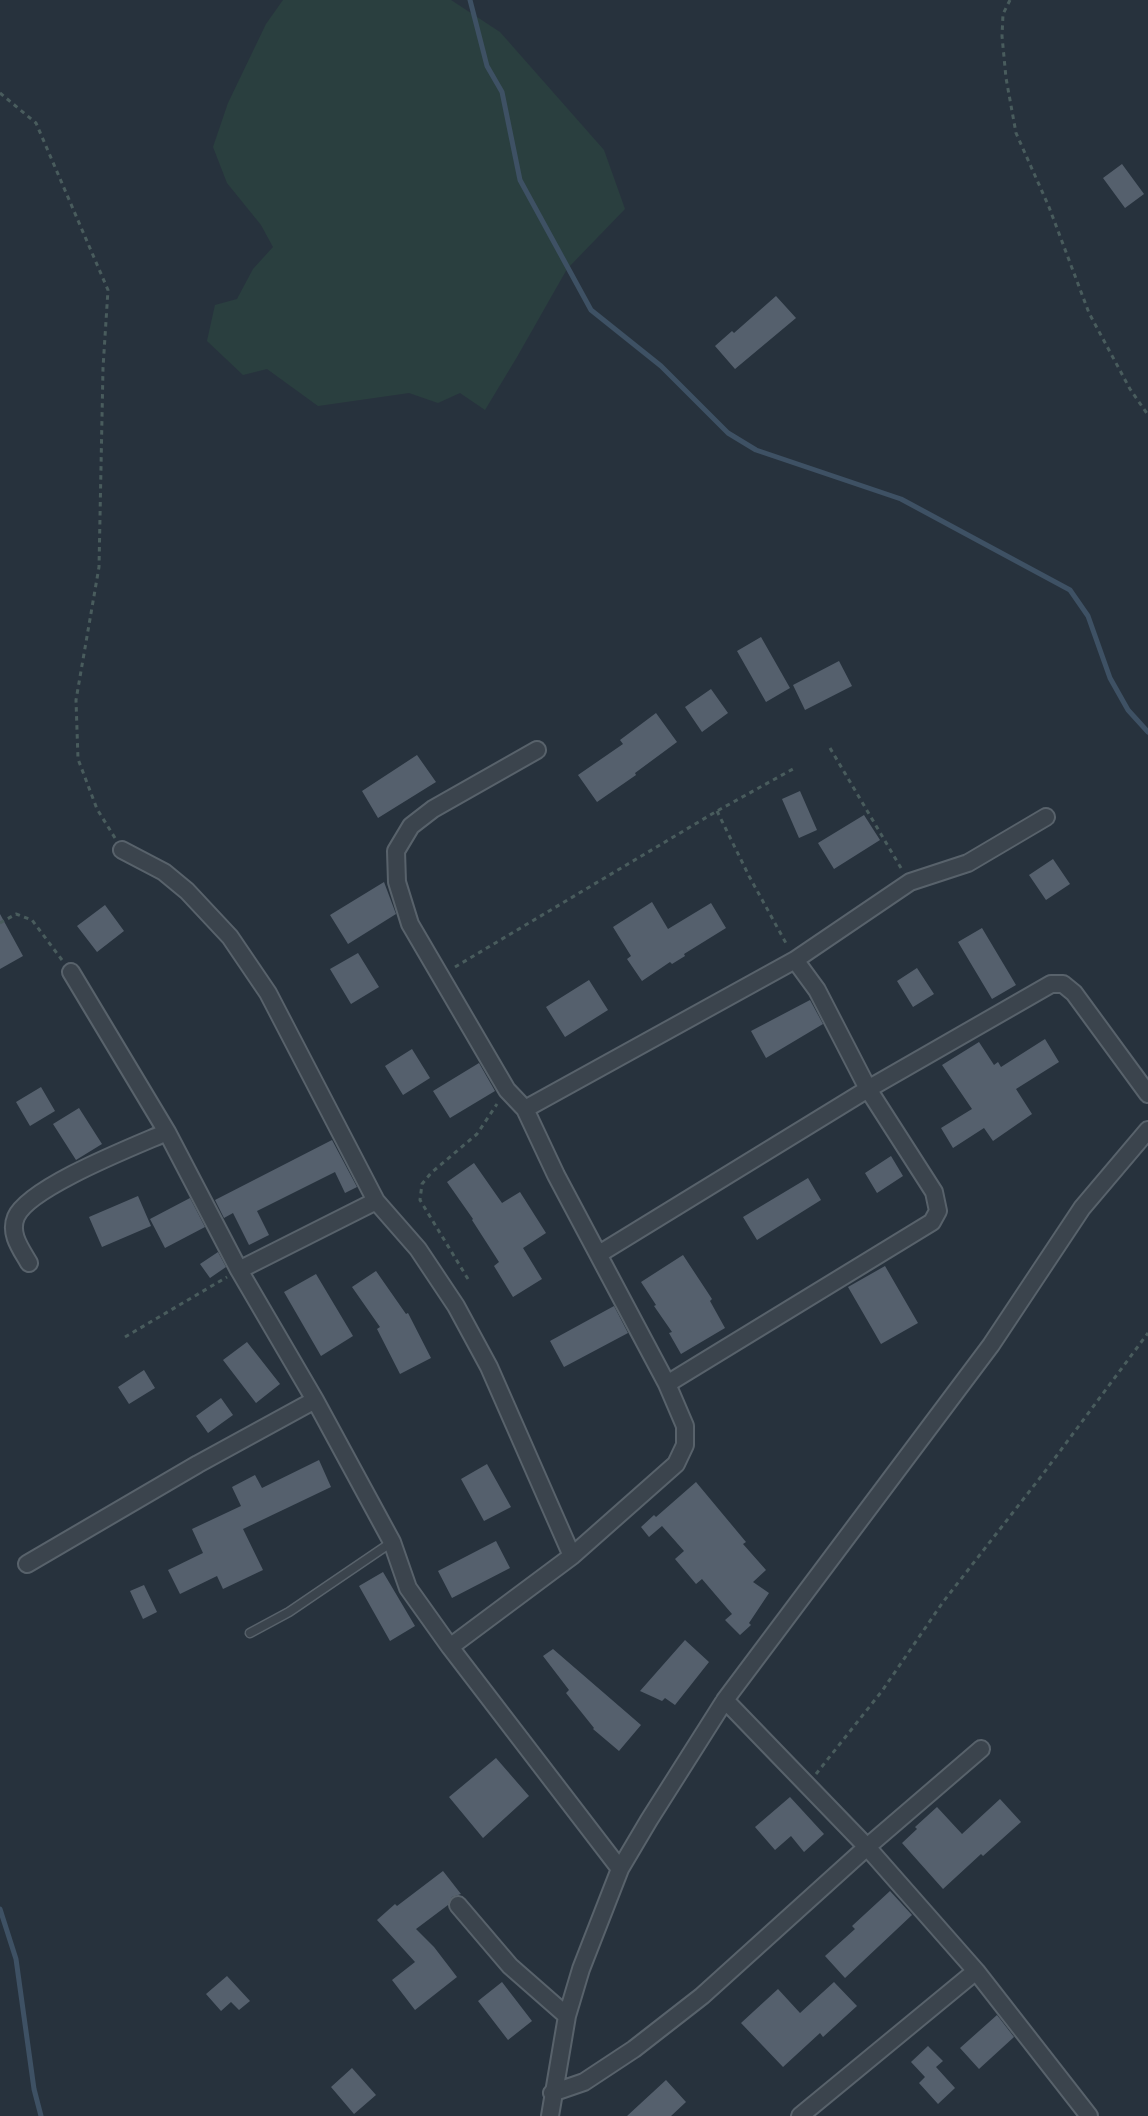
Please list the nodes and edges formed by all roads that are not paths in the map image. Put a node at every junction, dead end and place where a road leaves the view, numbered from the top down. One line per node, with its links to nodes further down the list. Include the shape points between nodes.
1 (537, 750): 8 (street, via 433,809 411,826 396,851 397,882 410,924 507,1090)
2 (1046, 817): 4 (street, via 969,863 910,882)
3 (122, 850): 11 (street, via 164,872 230,937 285,1022)
4 (795, 960): 6 (street, via 818,990); 8 (street)
5 (71, 972): 10 (street)
6 (868, 1089): 7 (street, via 1051,984 1063,984 1074,993); 12 (street); 15 (street, via 934,1192 938,1211 932,1222)
7 (1148, 1094)
8 (525, 1109): 12 (street)
9 (1148, 1130): 22 (street, via 1082,1208 991,1345)
10 (167, 1132): 13 (street, via 85,1167 29,1202 16,1216 13,1234); 14 (street)
11 (376, 1201): 14 (street); 18 (street, via 418,1249 456,1306 489,1367)
12 (599, 1254): 15 (street)
13 (29, 1263)
14 (239, 1270): 16 (street)
15 (667, 1384): 18 (street, via 685,1426 685,1445 676,1464)
16 (315, 1400): 17 (street); 19 (street)
17 (392, 1542): 20 (lane, via 289,1612); 21 (street, via 408,1588)
18 (572, 1556): 21 (street)
19 (27, 1563)
20 (250, 1633)
21 (450, 1647): 25 (street)
22 (725, 1700): 24 (street); 25 (street)
23 (981, 1749): 24 (street)
24 (867, 1847): 27 (street); 29 (street, via 702,1996 584,2082)
25 (620, 1869): 28 (street)
26 (458, 1905): 28 (street, via 510,1966)
27 (976, 1971): 31 (street); 32 (street)
28 (567, 2016): 29 (street)
29 (552, 2093): 30 (street)
30 (550, 2116)
31 (800, 2116)
32 (1089, 2116)

